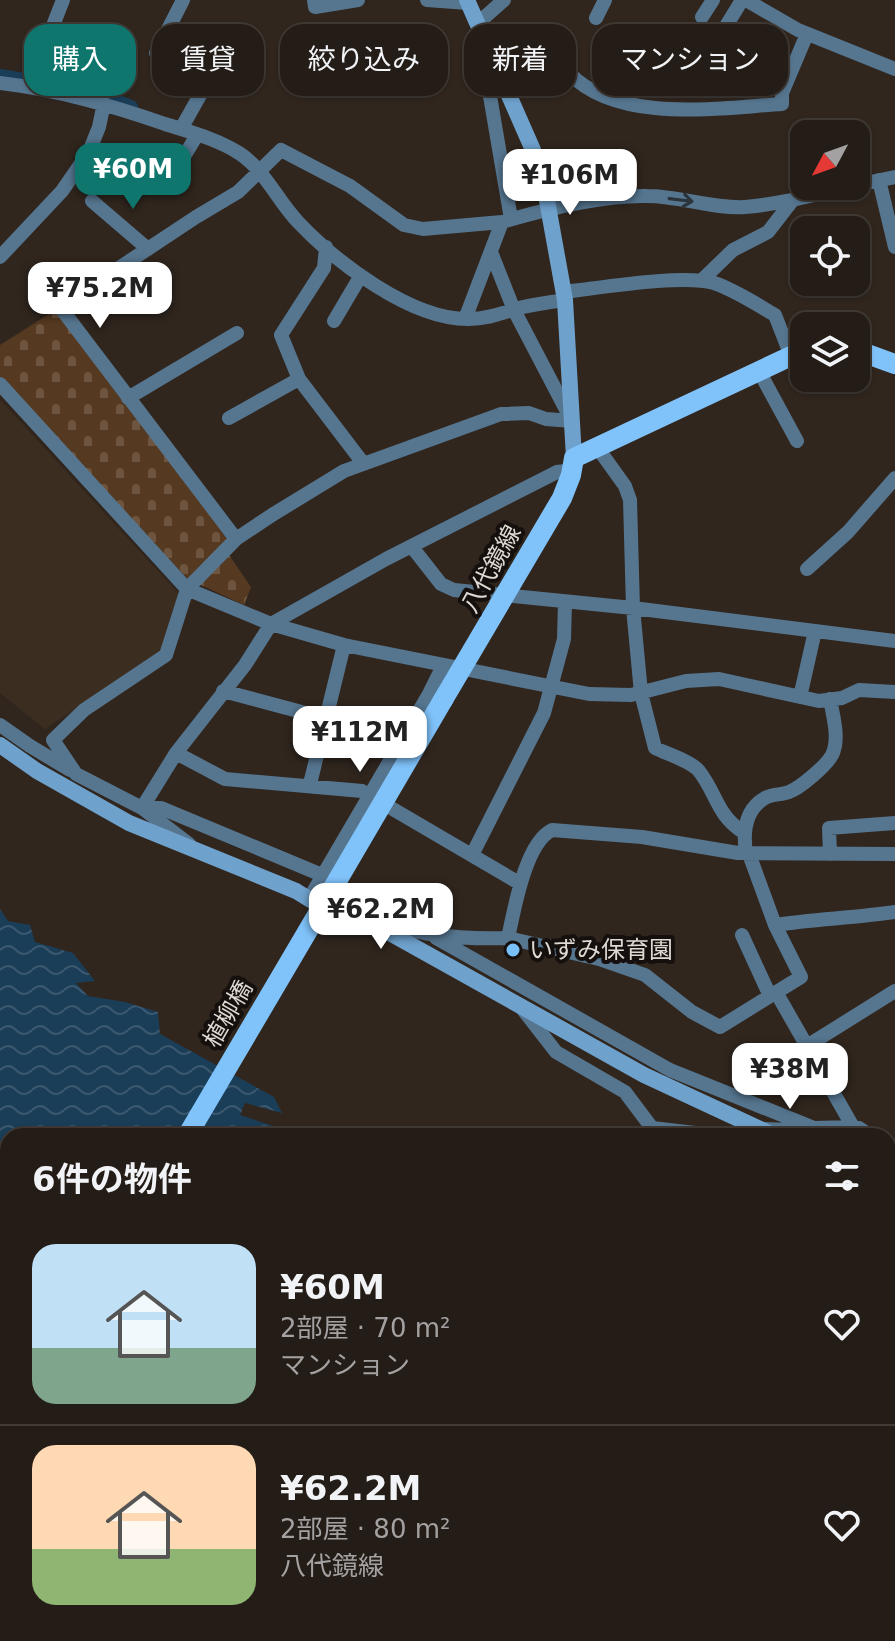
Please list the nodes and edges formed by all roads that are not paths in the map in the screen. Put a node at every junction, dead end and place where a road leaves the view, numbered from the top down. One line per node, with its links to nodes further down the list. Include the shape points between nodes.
1 (63, 0): 14 (street)
2 (183, 0): 15 (street)
3 (314, 0): 4 (street, via 315,7)
4 (358, 0)
5 (427, 0): 10 (street)
6 (504, 0): 13 (street)
7 (605, 0): 12 (street)
8 (713, 0): 11 (street)
9 (744, 0): 16 (street); 17 (street)
10 (468, 1): 13 (street)
11 (702, 17)
12 (596, 18)
13 (478, 23)
14 (54, 24)
15 (171, 24)
16 (729, 24)
17 (807, 34): 18 (street); 19 (street, via 782,104 671,109 606,98)
18 (895, 69)
19 (576, 77)
20 (0, 83): 21 (street)
21 (24, 86)
22 (73, 96): 26 (street)
23 (199, 96): 27 (street)
24 (490, 96): 38 (street)
25 (510, 96): 37 (street, via 533,150)
26 (104, 103): 27 (street); 43 (street, via 89,152 62,191)
27 (181, 129): 28 (street)
28 (197, 135): 29 (street, via 239,154); 31 (street)
29 (261, 172): 38 (street, via 281,150 350,186 404,225 423,229); 40 (street, via 285,207); 41 (street)
30 (895, 177): 32 (street)
31 (171, 178)
32 (879, 180): 33 (street); 39 (street)
33 (870, 182)
34 (796, 200): 36 (street)
35 (92, 201): 41 (street)
36 (792, 201): 37 (street, one-way to 36, via 648,196 741,207); 45 (street, via 768,232 733,250)
37 (548, 210): 38 (street); 46 (street)
38 (507, 220): 42 (street)
39 (895, 244)
40 (326, 247): 44 (street); 56 (street, via 324,268 281,335)
41 (148, 249): 58 (street, via 60,307)
42 (491, 252): 47 (street); 48 (street)
43 (0, 257)
44 (360, 277): 48 (street, via 409,302); 49 (street)
45 (702, 280): 46 (street); 51 (street, via 775,315)
46 (564, 296): 47 (street); 60 (street)
47 (514, 310): 48 (street); 60 (street)
48 (465, 319)
49 (334, 321)
50 (237, 333): 58 (street)
51 (790, 342)
52 (870, 355): 54 (main road)
53 (790, 358): 55 (main road)
54 (895, 364)
55 (759, 371): 61 (street); 62 (main road)
56 (299, 379): 59 (street); 63 (street)
57 (0, 384): 69 (street)
58 (128, 398): 66 (street)
59 (229, 418)
60 (572, 421): 63 (street, via 501,414); 64 (street)
61 (797, 441)
62 (597, 447): 64 (main road); 72 (street, via 630,500)
63 (363, 463): 66 (street)
64 (573, 467): 67 (street); 70 (main road, 八代鏡線, via 562,498)
65 (895, 478): 68 (street)
66 (236, 539): 69 (street)
67 (412, 547): 70 (street, via 446,588); 73 (street)
68 (807, 569)
69 (187, 589): 73 (street); 88 (street, via 166,655 84,710 53,740)
70 (506, 597): 71 (street); 77 (main road, 八代鏡線)
71 (565, 602): 72 (street); 78 (street, via 564,639)
72 (633, 608): 74 (street); 81 (street)
73 (271, 624): 76 (street); 79 (street)
74 (815, 631): 75 (street); 82 (street)
75 (895, 641)
76 (344, 645): 77 (street); 84 (street)
77 (453, 668): 78 (street); 90 (street, via 429,694); 100 (main road, 八代鏡線, bridge, via 443,700)
78 (553, 687): 81 (street, via 589,694); 98 (street)
79 (223, 691): 84 (street); 87 (street)
80 (895, 692): 83 (street, via 859,690)
81 (641, 693): 82 (street, via 719,679); 93 (street, via 655,748 698,770 729,823)
82 (800, 697): 83 (street)
83 (830, 699): 93 (street, via 833,754 799,787 763,799)
84 (324, 718): 89 (street)
85 (0, 725): 88 (street)
86 (0, 745): 94 (street, via 129,823)
87 (176, 753): 89 (street, via 225,779); 91 (street)
88 (76, 774): 91 (street)
89 (310, 784): 90 (street)
90 (369, 795): 98 (street); 100 (street)
91 (142, 808): 94 (street); 100 (street, via 161,808)
92 (895, 823): 96 (street, via 829,828)
93 (743, 832): 95 (street)
94 (194, 848): 100 (street)
95 (748, 854): 96 (street); 99 (street, via 552,830 543,834); 102 (street)
96 (830, 854): 97 (street)
97 (895, 854)
98 (472, 855): 99 (street)
99 (519, 883): 106 (street)
100 (319, 899): 103 (street); 112 (main road, 植柳橋)
101 (895, 912): 102 (street)
102 (775, 925): 108 (street, via 801,977)
103 (379, 927): 104 (street); 109 (street)
104 (428, 934): 106 (street); 115 (street, via 670,1070)
105 (742, 935): 108 (street)
106 (508, 938): 108 (street, via 645,975 720,1027)
107 (895, 991): 110 (street)
108 (773, 994): 110 (street)
109 (520, 1006): 113 (street, via 556,1052 625,1092); 114 (street, via 644,1075)
110 (807, 1046): 111 (street)
111 (853, 1127): 116 (street); 117 (street)
112 (191, 1128)
113 (652, 1128)
114 (767, 1128)
115 (805, 1128)
116 (845, 1128)
117 (859, 1128)

